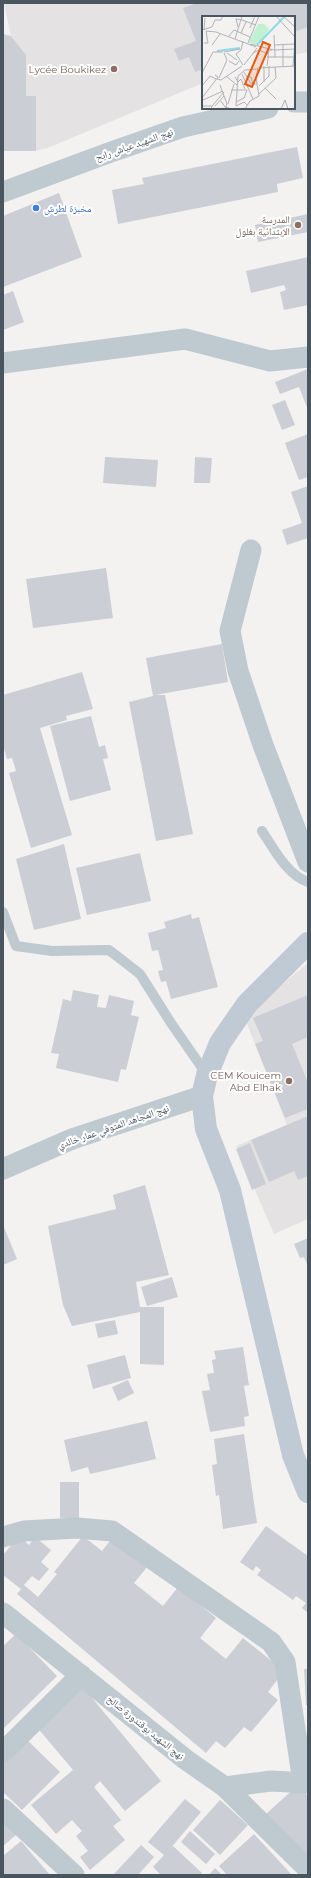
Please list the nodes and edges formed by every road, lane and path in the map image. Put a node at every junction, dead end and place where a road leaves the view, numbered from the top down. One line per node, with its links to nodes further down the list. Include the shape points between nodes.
1 (295, 102): 2 (street)
2 (308, 102)
3 (264, 109): 4 (street, نهج الشهيد عياش رابح, via 183,127)
4 (3, 192)
5 (308, 357): 6 (street, via 270,361 185,339)
6 (3, 363)
7 (251, 550): 9 (street, via 230,631 238,671)
8 (262, 831): 10 (lane, via 285,864 301,880)
9 (308, 862)
10 (308, 882)
11 (3, 912): 13 (lane, via 16,946 52,951 109,950 140,974)
12 (308, 943): 13 (main road, via 246,1004 220,1043)
13 (207, 1075): 14 (main road)
14 (202, 1096): 15 (street, نهج المجاهد المتوفي عمار خالدي, via 72,1139); 16 (main road, via 206,1129 230,1190 293,1455)
15 (3, 1169)
16 (308, 1492)
17 (3, 1537): 21 (street, via 24,1531 77,1528 112,1531 271,1642 285,1662)
18 (3, 1613): 19 (street, نهج الشهيد بوقندورة صالح)
19 (81, 1675): 20 (street); 22 (street, نهج الشهيد بوقندورة صالح)
20 (3, 1752)
21 (305, 1783): 22 (street, via 271,1781)
22 (225, 1788): 24 (street, نهج الشهيد بوقندورة صالح)
23 (3, 1809): 25 (street)
24 (308, 1869)
25 (74, 1875)

